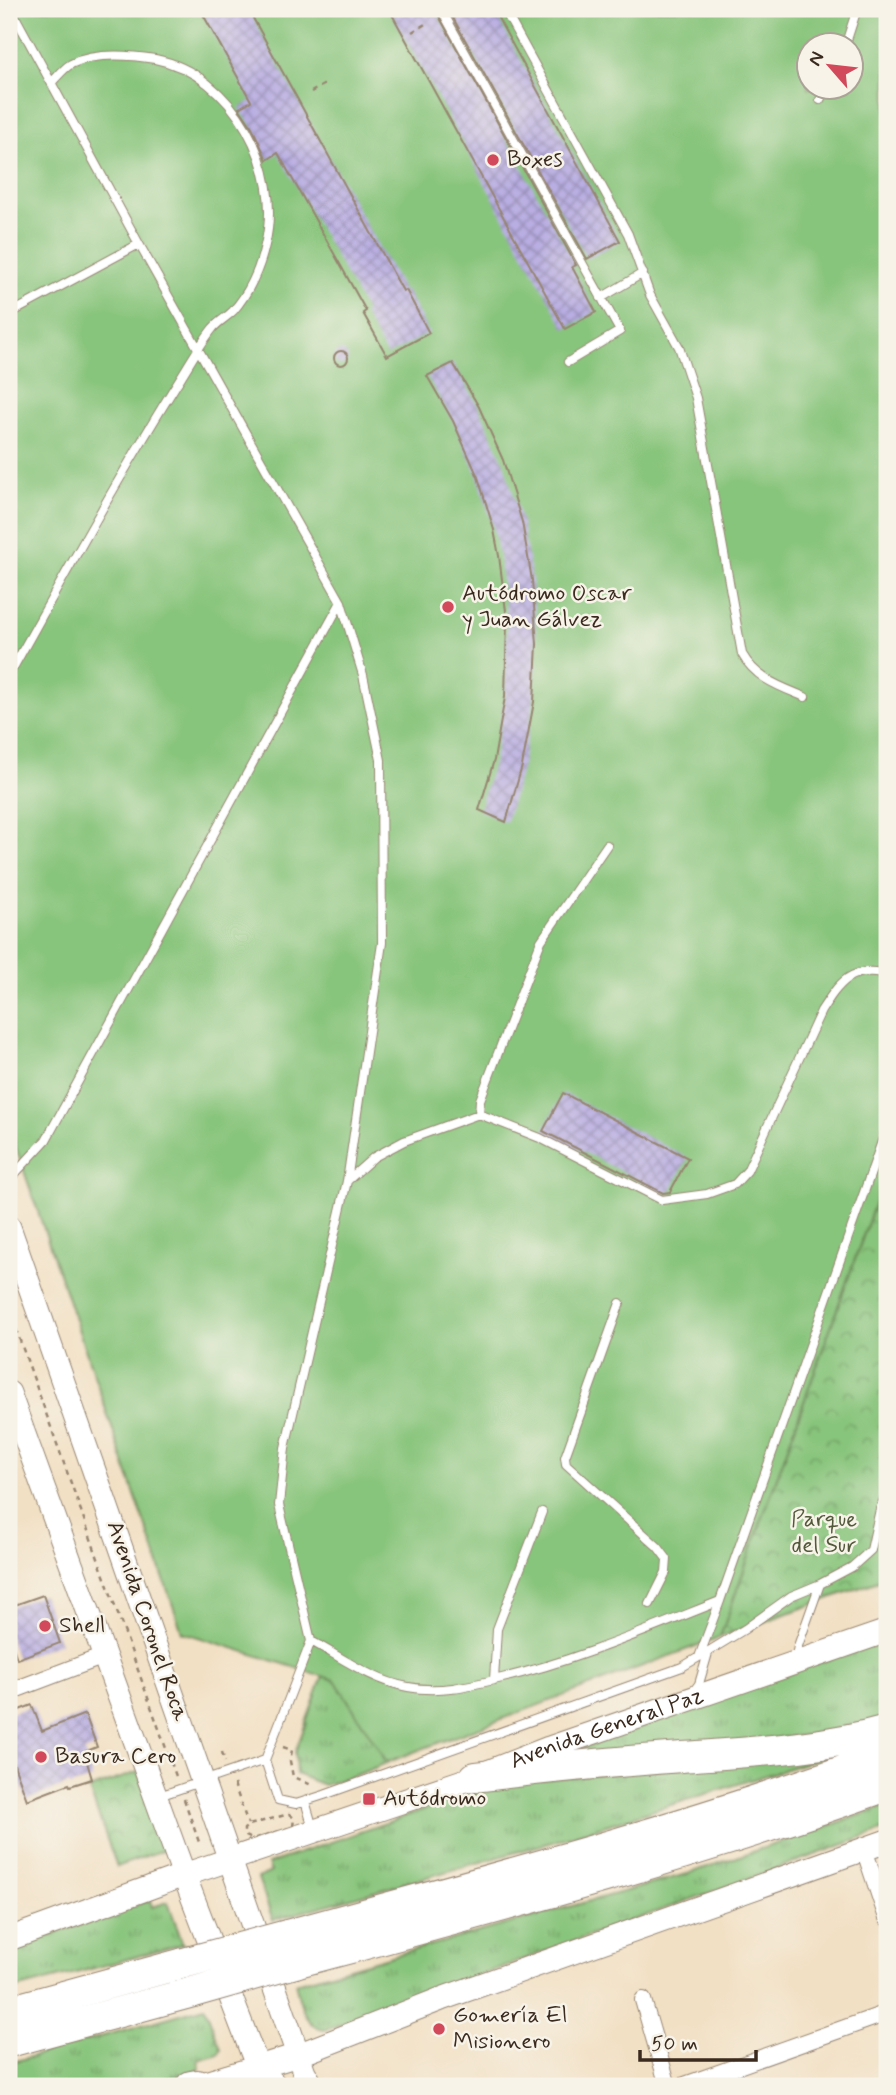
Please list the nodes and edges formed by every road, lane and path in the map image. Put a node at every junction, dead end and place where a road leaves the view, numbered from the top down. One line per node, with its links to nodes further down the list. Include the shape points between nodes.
1 (11, 9): 8 (lane)
2 (441, 9): 13 (lane)
3 (504, 9): 12 (lane, via 628,234)
4 (857, 9): 7 (lane)
5 (427, 23): 6 (path)
6 (411, 32)
7 (850, 32)
8 (52, 82): 11 (lane); 15 (lane, via 70,64 89,58 157,60 205,81 235,111 267,180 266,243 248,289)
9 (325, 84): 10 (path)
10 (311, 92)
11 (139, 244): 14 (lane); 15 (lane)
12 (643, 273): 13 (lane); 19 (lane, via 679,346 696,398 742,653 761,677)
13 (601, 298): 16 (lane, via 620,331)
14 (9, 314)
15 (200, 348): 17 (lane); 18 (lane, via 114,488)
16 (568, 362)
17 (341, 602): 24 (lane, via 46,1140); 25 (lane, via 381,760 382,943)
18 (9, 675)
19 (805, 697)
20 (607, 845): 22 (lane, via 541,941 480,1100)
21 (887, 974): 22 (lane, via 853,973 836,989 821,1011 747,1171 734,1184 707,1194 662,1200 540,1138)
22 (479, 1114): 25 (lane, via 404,1141 374,1157)
23 (887, 1127): 34 (lane)
24 (9, 1180)
25 (347, 1181): 37 (lane, via 285,1448 279,1505)
26 (9, 1227): 52 (street, Avenida Coronel Roca)
27 (620, 1303): 35 (lane, via 565,1457 566,1464 667,1559 666,1572)
28 (9, 1310): 54 (path)
29 (9, 1393): 30 (street)
30 (16, 1435): 39 (street)
31 (887, 1492): 33 (lane, via 871,1550 852,1567)
32 (542, 1512): 42 (lane, via 497,1629)
33 (820, 1584): 38 (lane, via 791,1596); 41 (lane)
34 (720, 1601): 40 (lane); 42 (lane, via 586,1654)
35 (650, 1604)
36 (887, 1631): 41 (street, Avenida General Paz)
37 (311, 1641): 42 (lane, via 389,1682 408,1687 463,1687); 46 (lane)
38 (708, 1653): 40 (lane); 44 (lane, via 699,1684)
39 (104, 1656): 43 (street); 56 (street)
40 (699, 1657): 55 (lane, via 682,1667)
41 (795, 1664): 44 (street, Avenida General Paz)
42 (494, 1680)
43 (9, 1692)
44 (685, 1701): 51 (street, Avenida General Paz)
45 (887, 1730): 51 (highway, via 807,1748)
46 (273, 1743): 49 (lane); 55 (path, via 292,1750 293,1777 311,1783)
47 (222, 1752): 50 (path)
48 (887, 1755): 68 (highway, bridge, via 531,1868)
49 (265, 1759): 50 (lane); 57 (lane, via 278,1800)
50 (229, 1772): 52 (lane); 58 (path)
51 (475, 1777): 59 (street, Avenida General Paz)
52 (203, 1781): 54 (lane); 63 (street, Avenida Coronel Roca)
53 (887, 1786): 70 (highway, bridge, via 733,1839 523,1901)
54 (180, 1789): 56 (lane); 61 (path)
55 (324, 1795): 57 (lane)
56 (156, 1797): 64 (street)
57 (305, 1801): 59 (lane)
58 (249, 1825)
59 (314, 1832): 63 (street, Avenida General Paz)
60 (887, 1841): 62 (street)
61 (200, 1845)
62 (864, 1849): 65 (street); 71 (street, via 440,1999)
63 (230, 1860): 64 (street, Avenida General Paz); 71 (street, Avenida Coronel Roca)
64 (184, 1875): 66 (street, Avenida General Paz); 72 (street)
65 (887, 1918)
66 (9, 1939)
67 (643, 2000): 76 (street)
68 (9, 2011)
69 (887, 2013): 77 (street)
70 (9, 2042)
71 (298, 2055): 72 (street); 75 (street, Avenida Coronel Roca)
72 (258, 2068): 73 (street); 74 (street)
73 (194, 2086)
74 (276, 2086)
75 (312, 2086)
76 (668, 2086)
77 (682, 2086)

